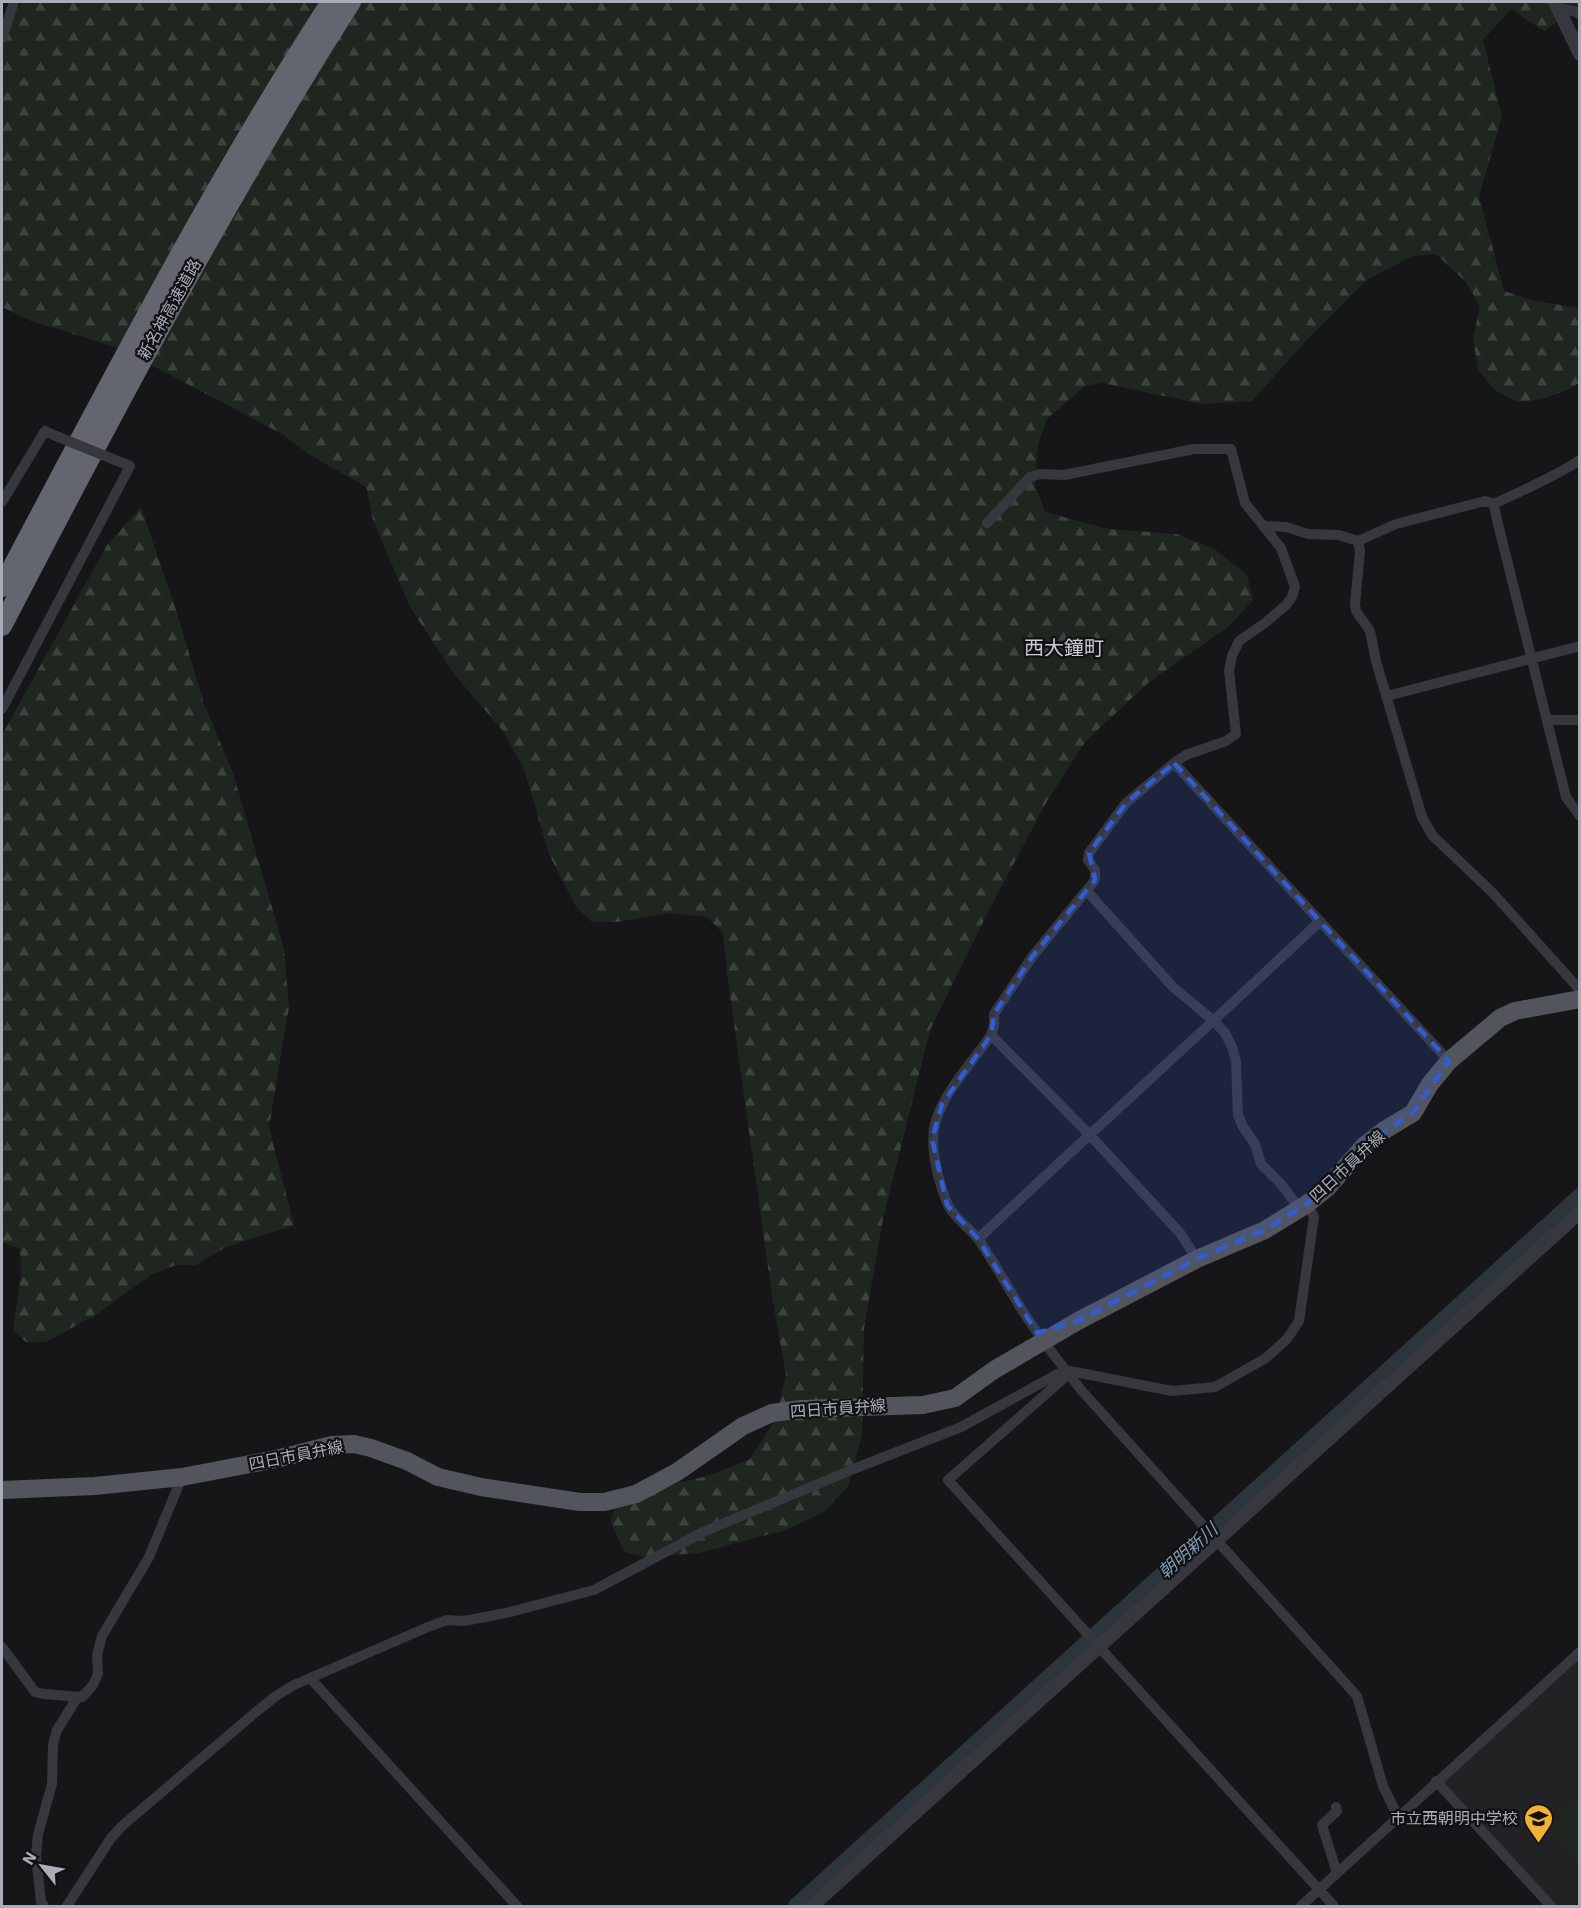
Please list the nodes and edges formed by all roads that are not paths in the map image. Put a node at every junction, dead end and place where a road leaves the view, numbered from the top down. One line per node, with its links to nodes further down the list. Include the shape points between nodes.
1 (14, 2): 6 (street)
2 (331, 2): 14 (highway, 新名神高速道路, via 200,217)
3 (351, 2): 15 (highway, 新名神高速道路, via 216,225)
4 (1556, 5): 5 (street); 7 (street)
5 (1576, 10)
6 (2, 38)
7 (1580, 54)
8 (1580, 460): 10 (street)
9 (2, 502): 19 (street, bridge, via 45,431 130,466)
10 (1494, 504): 13 (street, via 1485,501 1396,524); 17 (street)
11 (987, 523): 12 (street, via 1030,477 1064,475 1194,449 1231,449 1245,503)
12 (1266, 529): 13 (street, via 1286,527); 22 (street, via 1281,548 1294,586 1292,597 1266,623 1239,641 1232,656 1229,670 1236,734)
13 (1358, 542): 18 (street, via 1356,611 1370,631)
14 (2, 587)
15 (2, 626)
16 (1580, 646): 17 (street)
17 (1532, 660): 18 (street); 20 (street)
18 (1388, 696): 26 (street, via 1422,817 1432,835 1492,892)
19 (2, 709)
20 (1548, 720): 21 (street); 23 (street, via 1566,797)
21 (1580, 720)
22 (1174, 763): 24 (street, via 1126,803 1089,853 1095,880); 25 (street)
23 (1580, 816)
24 (1087, 891): 28 (street, via 1173,987); 29 (street, via 1032,957 994,1014)
25 (1319, 922): 28 (street); 30 (street)
26 (1580, 990)
27 (1580, 999): 30 (main road, 四日市員弁線, via 1515,1011 1500,1018)
28 (1214, 1021): 31 (street); 32 (street, via 1225,1033 1236,1061 1238,1115 1243,1127 1255,1144 1261,1164)
29 (991, 1035): 31 (street); 34 (street, via 942,1104 932,1139 947,1205)
30 (1449, 1061): 32 (main road, 四日市員弁線, via 1413,1113 1365,1145 1327,1188)
31 (1089, 1134): 34 (street); 35 (street, via 1179,1233)
32 (1303, 1206): 35 (main road, 四日市員弁線, via 1265,1230); 38 (street, via 1314,1217 1299,1321 1287,1339 1266,1358 1215,1388 1172,1391)
33 (1580, 1212): 41 (street)
34 (978, 1239): 36 (street, via 1021,1312 1039,1334)
35 (1197, 1259): 36 (main road, 四日市員弁線)
36 (1078, 1321): 39 (main road, 四日市員弁線, via 994,1370 955,1398 923,1404 772,1413 743,1426 677,1472 636,1494 604,1502 481,1488 438,1477 407,1461 354,1444 332,1445)
37 (1046, 1345): 38 (street)
38 (1065, 1370): 41 (street); 42 (street, via 1063,1379 948,1480); 45 (street, via 961,1427 703,1532 594,1590 507,1613 447,1620)
39 (182, 1477): 40 (main road, 四日市員弁線); 46 (street, via 149,1557 102,1636 93,1685)
40 (2, 1490)
41 (1211, 1534): 42 (street); 49 (street, via 1357,1696 1383,1786)
42 (1095, 1641): 51 (street); 55 (street)
43 (2, 1647): 46 (street, via 35,1692)
44 (1580, 1652): 47 (street)
45 (311, 1679): 53 (street, via 276,1696 122,1826); 54 (street)
46 (77, 1698): 52 (street, via 57,1730 52,1784 38,1834 36,1855)
47 (1437, 1781): 49 (street); 58 (street)
48 (1336, 1807): 50 (street, via 1334,1815 1322,1825)
49 (1398, 1817): 50 (street)
50 (1337, 1873): 51 (street)
51 (1319, 1890): 56 (street); 57 (street)
52 (44, 1906)
53 (67, 1906)
54 (517, 1906)
55 (812, 1906)
56 (1301, 1906)
57 (1334, 1906)
58 (1551, 1906)

